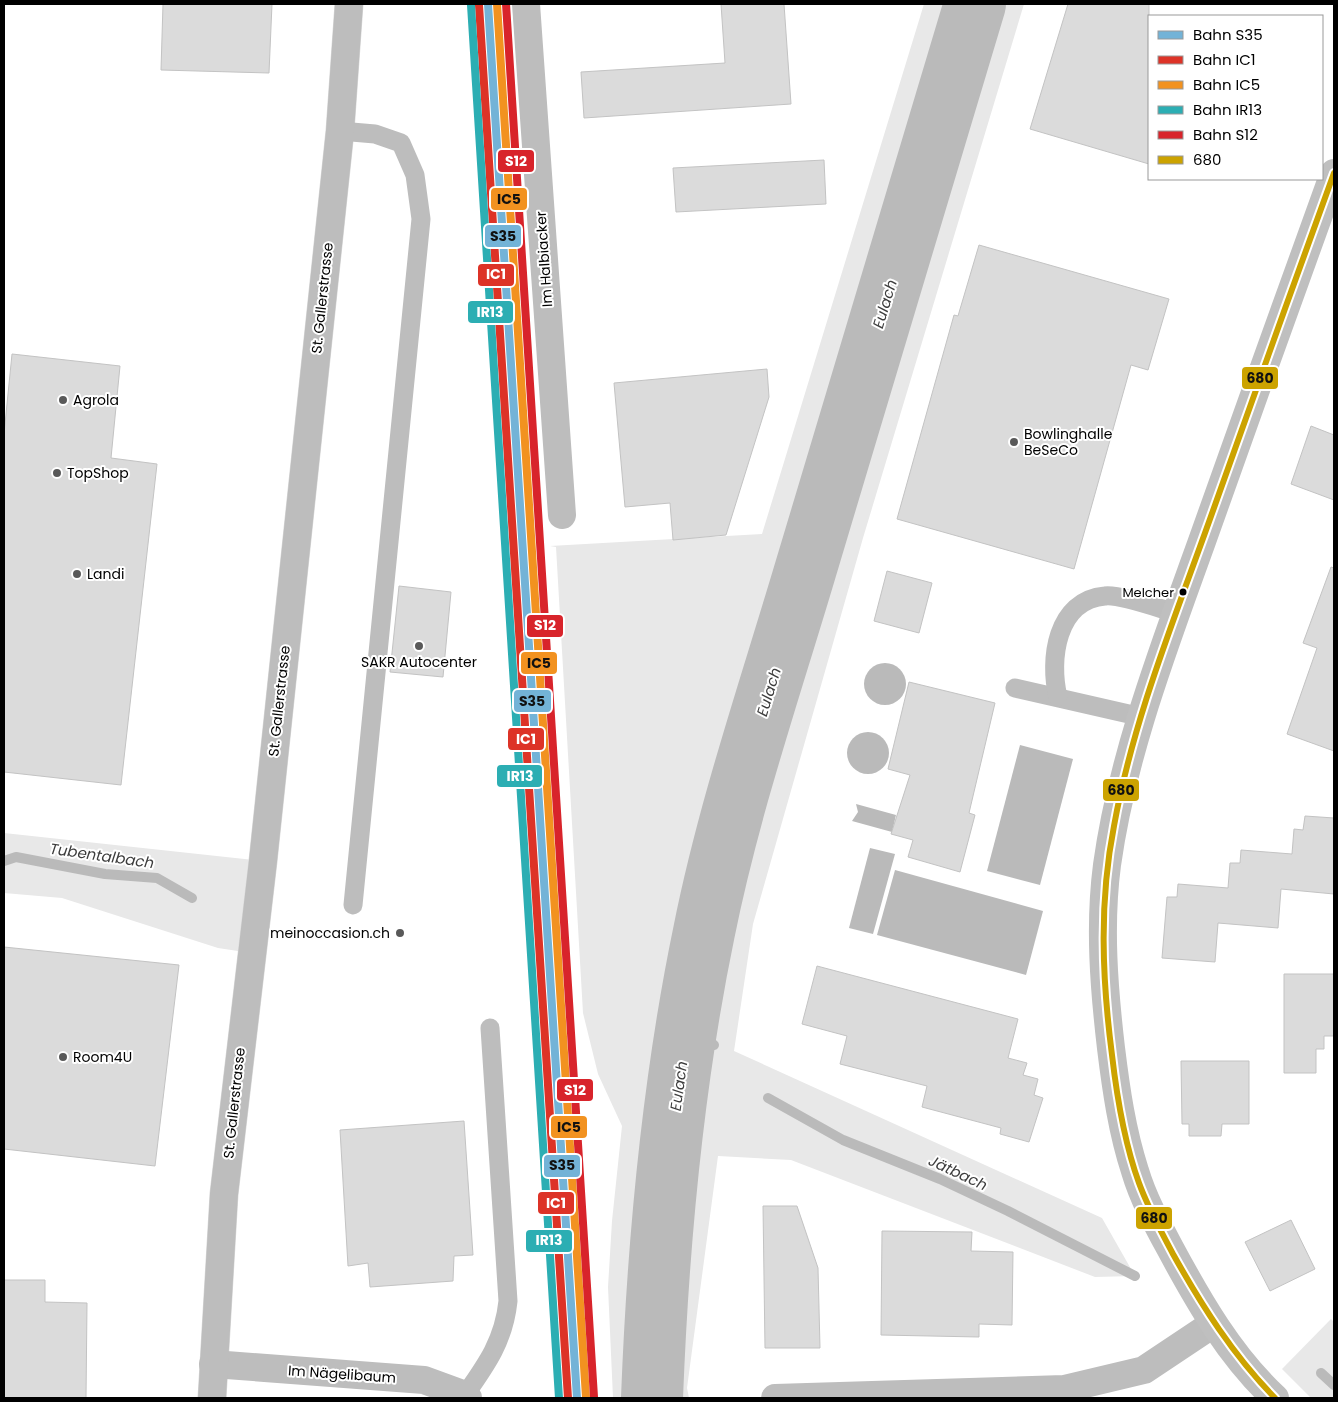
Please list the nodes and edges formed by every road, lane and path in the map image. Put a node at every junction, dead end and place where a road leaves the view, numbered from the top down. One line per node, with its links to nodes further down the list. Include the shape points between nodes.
1 (349, 4): 3 (main road, St. Gallerstrasse)
2 (526, 4): 5 (main road, Im Halbiacker)
3 (340, 131): 10 (lane, via 375,134 401,143 415,175 421,219); 13 (main road, St. Gallerstrasse, via 264,851 224,1194)
4 (1334, 173): 6 (main road)
5 (562, 515)
6 (1176, 613): 8 (lane, via 1106,595 1076,609 1065,621 1057,641 1053,662); 9 (main road)
7 (1016, 688): 8 (lane)
8 (1058, 697): 9 (lane)
9 (1142, 717): 12 (main road, via 1107,866 1104,992 1118,1098 1135,1172 1157,1224)
10 (354, 905)
11 (490, 1028): 14 (lane, via 508,1301 506,1322 491,1358)
12 (1213, 1324): 16 (main road, via 1144,1370 1064,1389); 17 (main road)
13 (213, 1364): 14 (main road, Im Nägelibaum, via 424,1380); 15 (main road, St. Gallerstrasse)
14 (466, 1397)
15 (212, 1398)
16 (775, 1398)
17 (1275, 1398)

